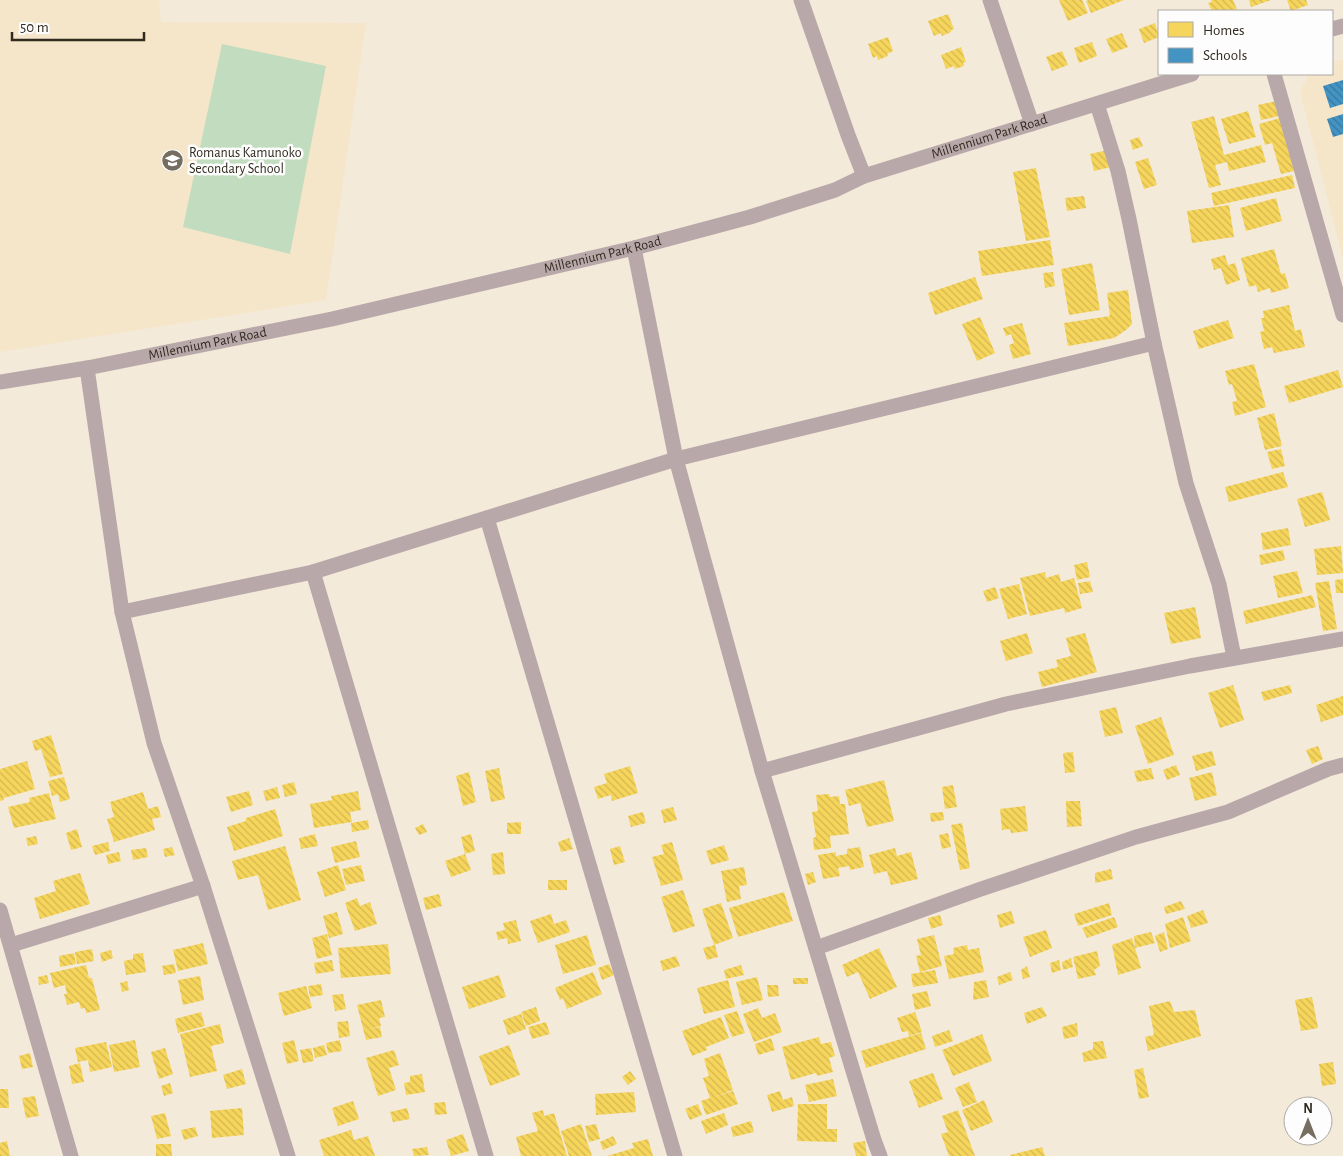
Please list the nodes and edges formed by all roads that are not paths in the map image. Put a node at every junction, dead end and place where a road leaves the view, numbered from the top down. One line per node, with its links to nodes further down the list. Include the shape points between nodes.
1 (801, 0): 7 (street)
2 (990, 0): 6 (street)
3 (1189, 75): 5 (street, Millennium Park Road)
4 (1274, 75): 9 (street)
5 (1097, 104): 6 (street, Millennium Park Road); 10 (street, via 1118,171)
6 (1032, 124): 7 (street, Millennium Park Road)
7 (864, 176): 8 (street, Millennium Park Road, via 834,190 750,218)
8 (634, 248): 11 (street, Millennium Park Road, via 332,319); 13 (street)
9 (1343, 315)
10 (1154, 343): 13 (street); 18 (street, via 1186,483 1220,584)
11 (87, 368): 12 (street, Millennium Park Road); 16 (street)
12 (0, 382)
13 (676, 459): 14 (street); 20 (street)
14 (487, 518): 15 (street); 28 (street)
15 (313, 572): 16 (street); 27 (street)
16 (122, 612): 21 (street, via 154,743)
17 (1343, 639): 18 (street)
18 (1234, 657): 20 (street, via 1006,704)
19 (1343, 765): 24 (street, via 1228,812 1136,836)
20 (762, 772): 24 (street)
21 (203, 886): 23 (street); 26 (street)
22 (0, 910): 23 (street)
23 (11, 945): 25 (street)
24 (816, 948): 29 (street)
25 (71, 1156)
26 (288, 1156)
27 (486, 1156)
28 (675, 1156)
29 (880, 1156)

